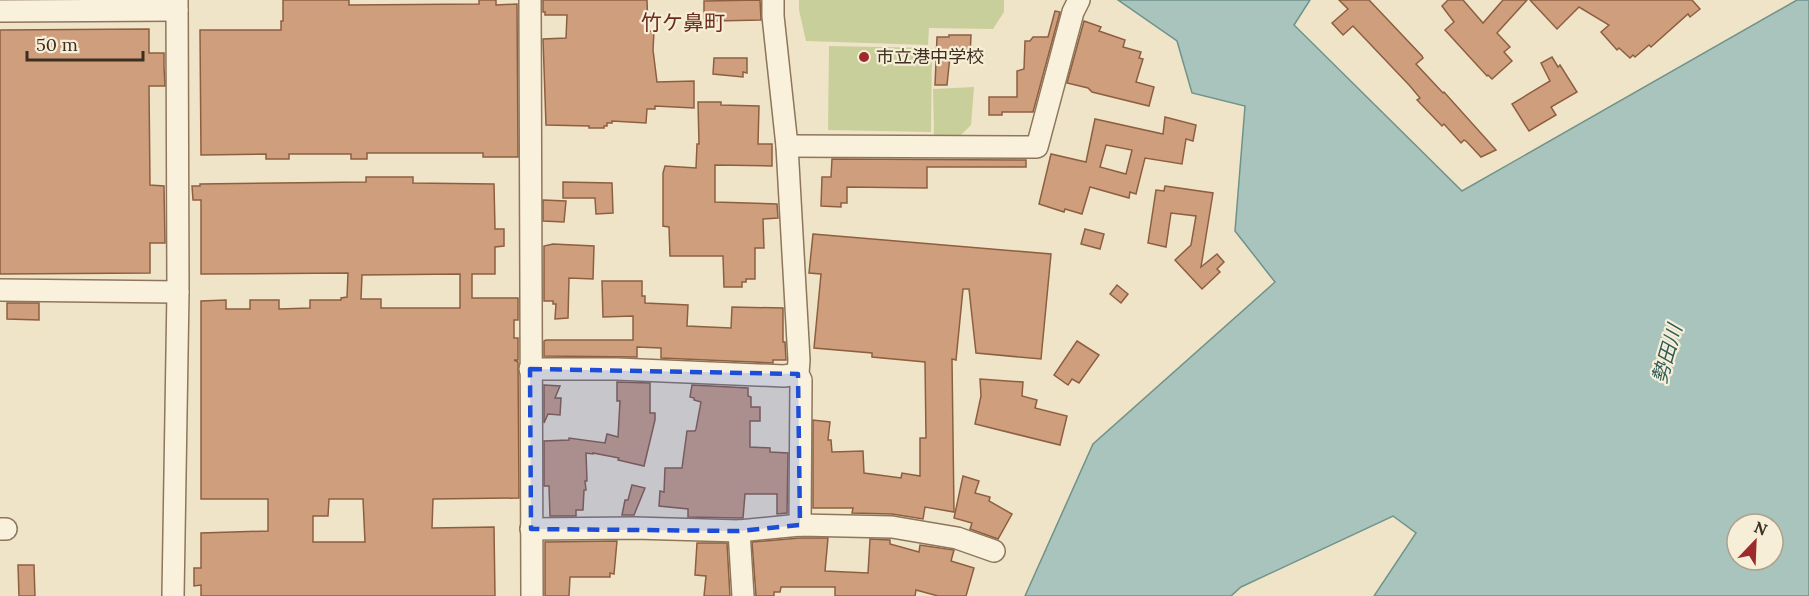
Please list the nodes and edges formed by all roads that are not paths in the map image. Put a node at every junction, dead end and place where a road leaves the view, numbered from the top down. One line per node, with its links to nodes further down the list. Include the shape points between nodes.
1 (530, 0): 9 (street)
2 (773, 0): 6 (street)
3 (1079, 0): 6 (street, via 1037,147)
4 (177, 5): 5 (street); 8 (street)
5 (0, 11)
6 (787, 146): 10 (street)
7 (0, 290): 8 (street)
8 (178, 292): 15 (street)
9 (530, 369): 10 (street); 12 (street)
10 (798, 374): 11 (street)
11 (800, 525): 13 (street); 14 (street, via 892,527 957,538)
12 (531, 529): 13 (street); 16 (street)
13 (739, 531): 17 (street)
14 (994, 551)
15 (173, 596)
16 (532, 596)
17 (743, 596)

